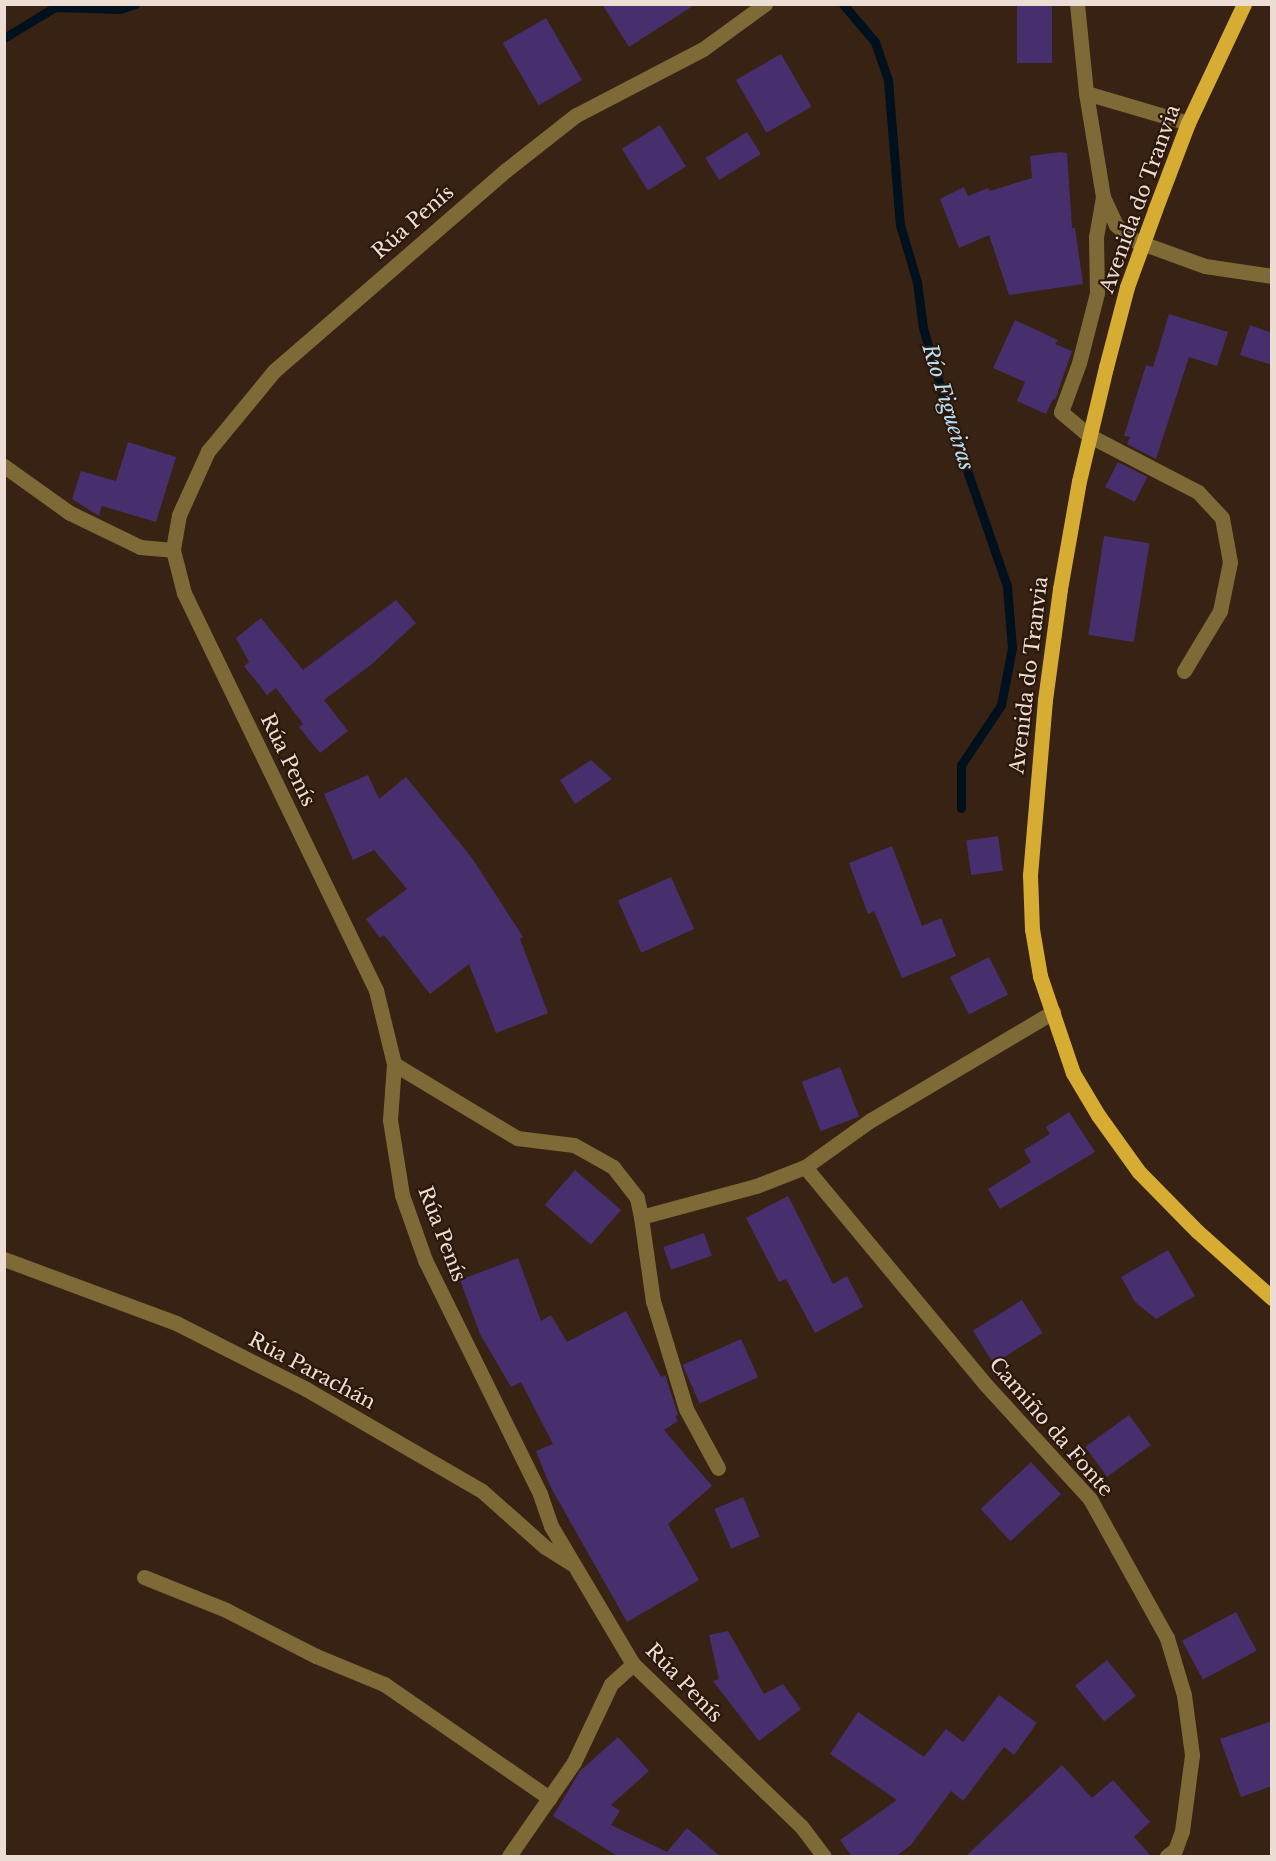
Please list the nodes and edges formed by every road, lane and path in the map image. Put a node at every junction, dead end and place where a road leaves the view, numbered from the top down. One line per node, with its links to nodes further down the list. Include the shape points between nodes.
1 (765, 4): 10 (street, Rúa Penís, via 702,49 576,115 506,170 274,371 208,451 179,515)
2 (1077, 4): 4 (street)
3 (1244, 4): 5 (main road, Avenida do Tranvia)
4 (1086, 93): 5 (street); 6 (street)
5 (1188, 123): 8 (main road, Avenida do Tranvia, via 1127,287)
6 (1103, 197): 7 (street, via 1116,225 1136,242 1205,266); 8 (street, via 1096,237 1097,293 1079,363 1061,412)
7 (1272, 276)
8 (1090, 436): 11 (street, via 1198,492 1222,518 1230,562 1220,611); 12 (main road, Avenida do Tranvia, via 1058,600 1033,821 1032,929 1040,976)
9 (4, 466): 10 (street, via 80,518 140,547)
10 (172, 550): 13 (street, Rúa Penís, via 184,593 376,990)
11 (1185, 671)
12 (1053, 1012): 14 (street, via 871,1120); 17 (main road, Avenida do Tranvia, via 1073,1073 1139,1172)
13 (394, 1064): 15 (street, via 518,1138 574,1145 613,1167 637,1198); 19 (street, Rúa Penís, via 390,1120 402,1195 421,1249 540,1494 551,1526)
14 (806, 1167): 15 (street, via 756,1186); 25 (street, Camiño da Fonte, via 986,1385 1090,1498 1167,1638 1184,1695 1192,1755 1182,1831 1175,1850)
15 (641, 1217): 18 (street, via 657,1312 686,1409)
16 (4, 1259): 19 (street, Rúa Parachán, via 176,1323 306,1389 482,1491 545,1547)
17 (1272, 1298)
18 (718, 1468)
19 (573, 1564): 21 (street, Rúa Penís)
20 (144, 1577): 22 (street, via 226,1610 316,1656 384,1684)
21 (633, 1664): 22 (street, via 611,1684 574,1762); 24 (street, Rúa Penís, via 801,1826)
22 (549, 1798): 23 (street)
23 (509, 1857)
24 (824, 1857)
25 (1167, 1857)

